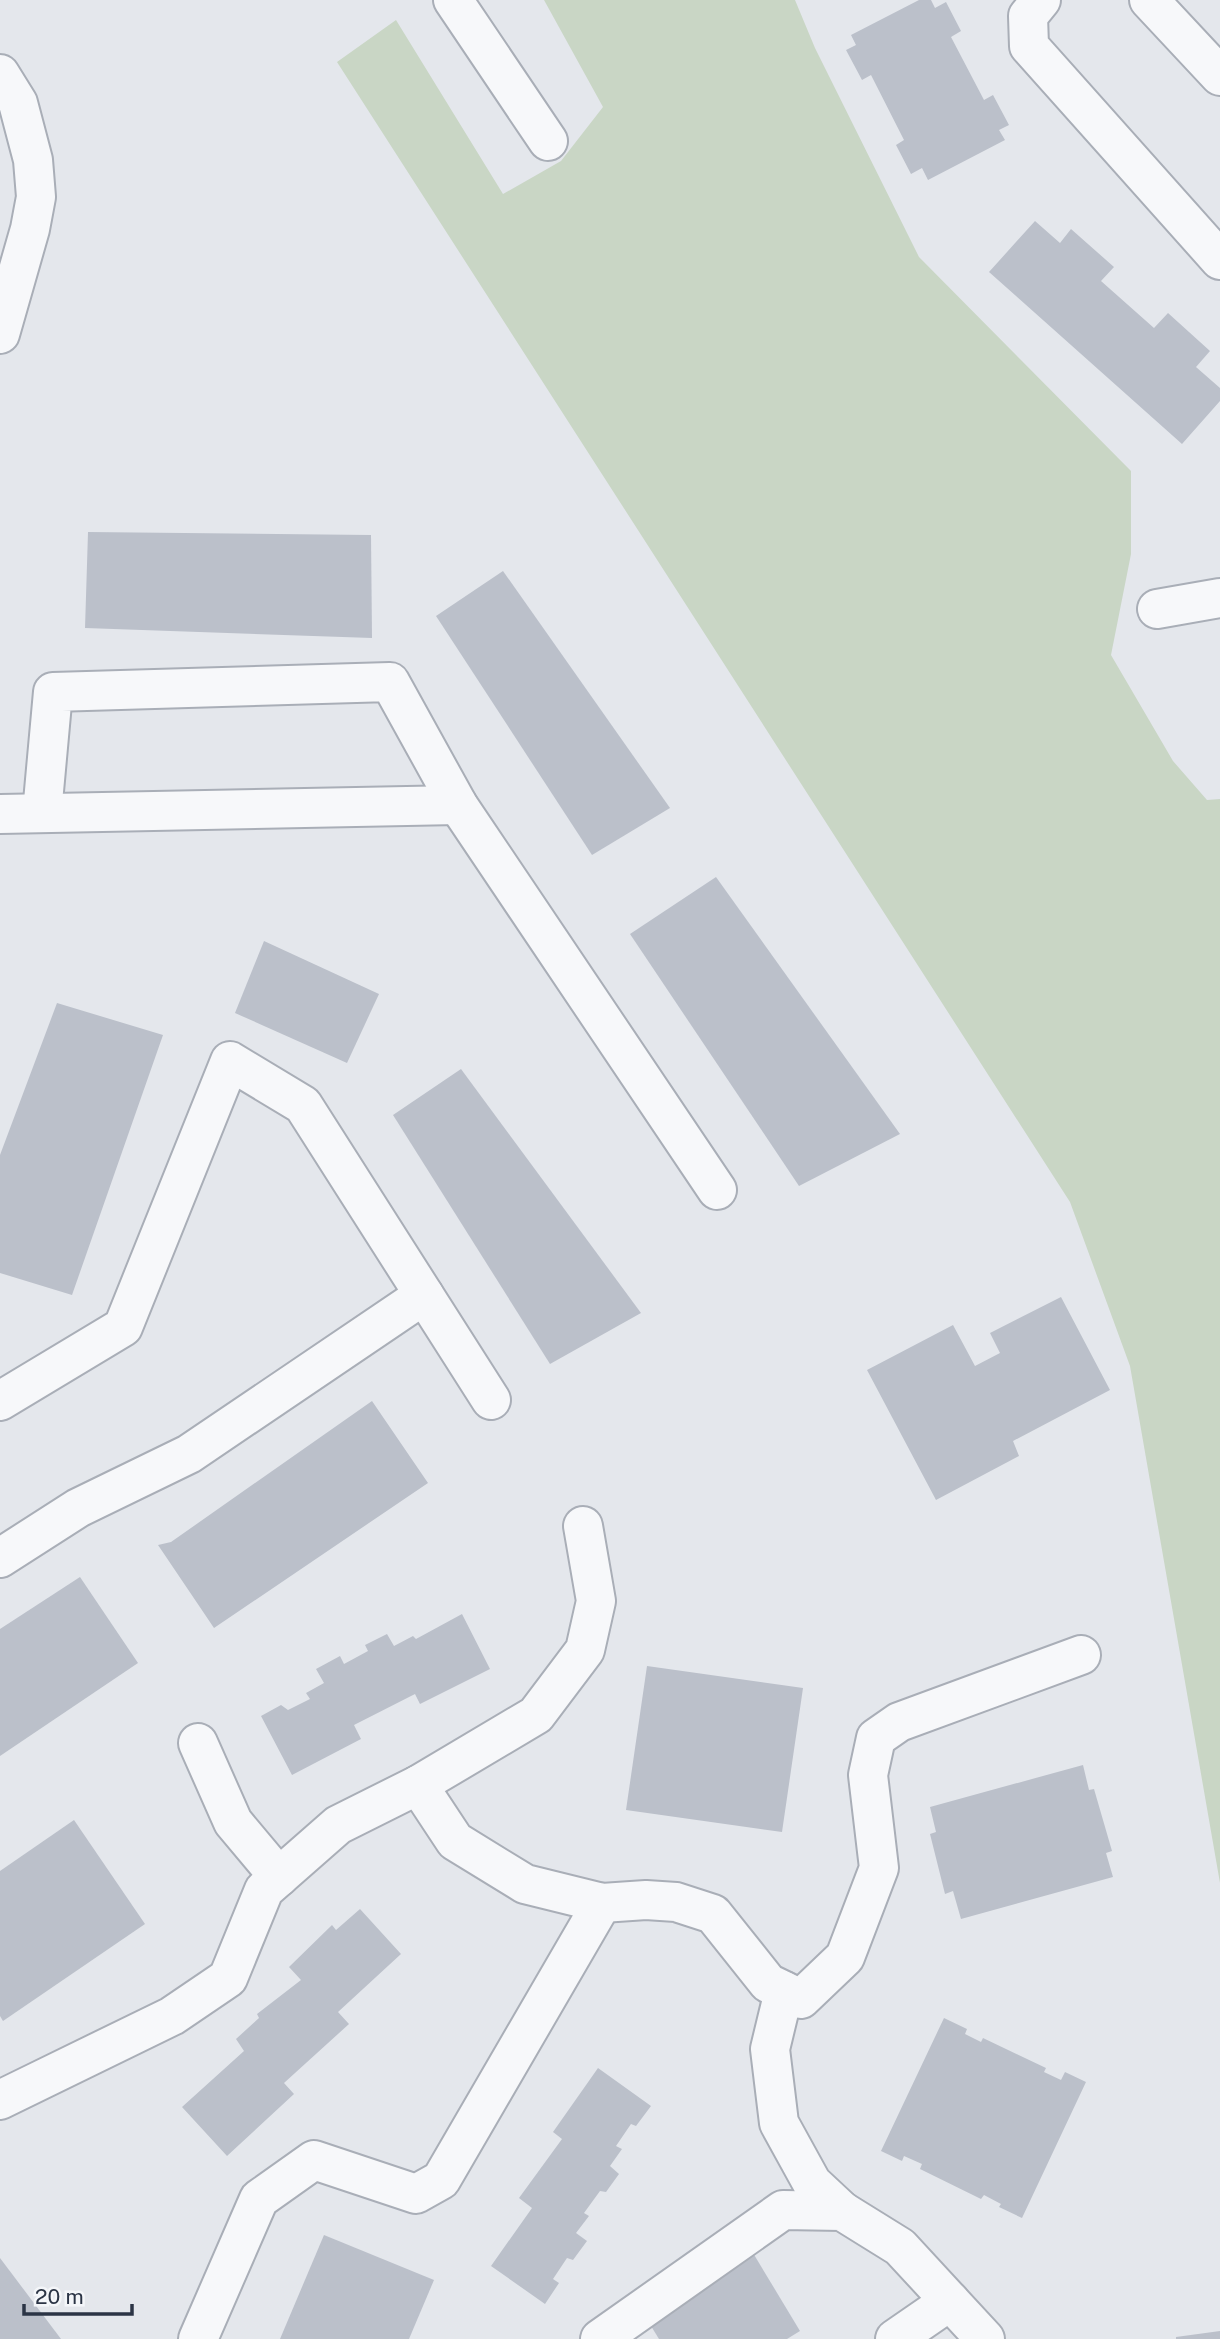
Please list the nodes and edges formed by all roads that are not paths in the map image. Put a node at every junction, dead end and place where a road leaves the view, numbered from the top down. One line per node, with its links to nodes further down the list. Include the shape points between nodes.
1 (453, 0): 6 (street)
2 (1041, 0): 7 (street, via 1028,16 1029,46)
3 (1149, 0): 5 (street)
4 (0, 74): 8 (street, via 18,103 33,160 36,197)
5 (1220, 76)
6 (548, 141)
7 (1220, 260)
8 (1, 329)
9 (1220, 598): 10 (street)
10 (1157, 609)
11 (458, 805): 12 (street); 12 (street, via 390,682 53,692); 14 (street)
12 (42, 813): 13 (street)
13 (0, 814)
14 (717, 1190)
15 (424, 1294): 16 (street); 17 (street, via 303,1105 230,1061 123,1327); 19 (street, via 189,1454 78,1508)
16 (491, 1400)
17 (0, 1401)
18 (583, 1526): 22 (street, via 596,1601 584,1650 536,1715)
19 (0, 1558)
20 (1081, 1655): 25 (street, via 899,1722 876,1738 868,1775 879,1868 845,1957 801,1999)
21 (198, 1743): 23 (street, via 233,1822)
22 (418, 1785): 23 (street, via 338,1825); 24 (street, via 454,1841 525,1884)
23 (279, 1877): 26 (street, via 264,1890 228,1978 172,2016)
24 (602, 1903): 25 (street, via 676,1902 713,1914 768,1983); 29 (street, via 441,2180 416,2194 314,2160 259,2199)
25 (783, 1991): 27 (street, via 770,2049 779,2123 812,2183)
26 (0, 2100)
27 (842, 2211): 28 (street, via 900,2247); 30 (street, via 783,2210)
28 (950, 2301): 31 (street); 32 (street)
29 (198, 2339)
30 (600, 2339)
31 (895, 2339)
32 (985, 2339)

